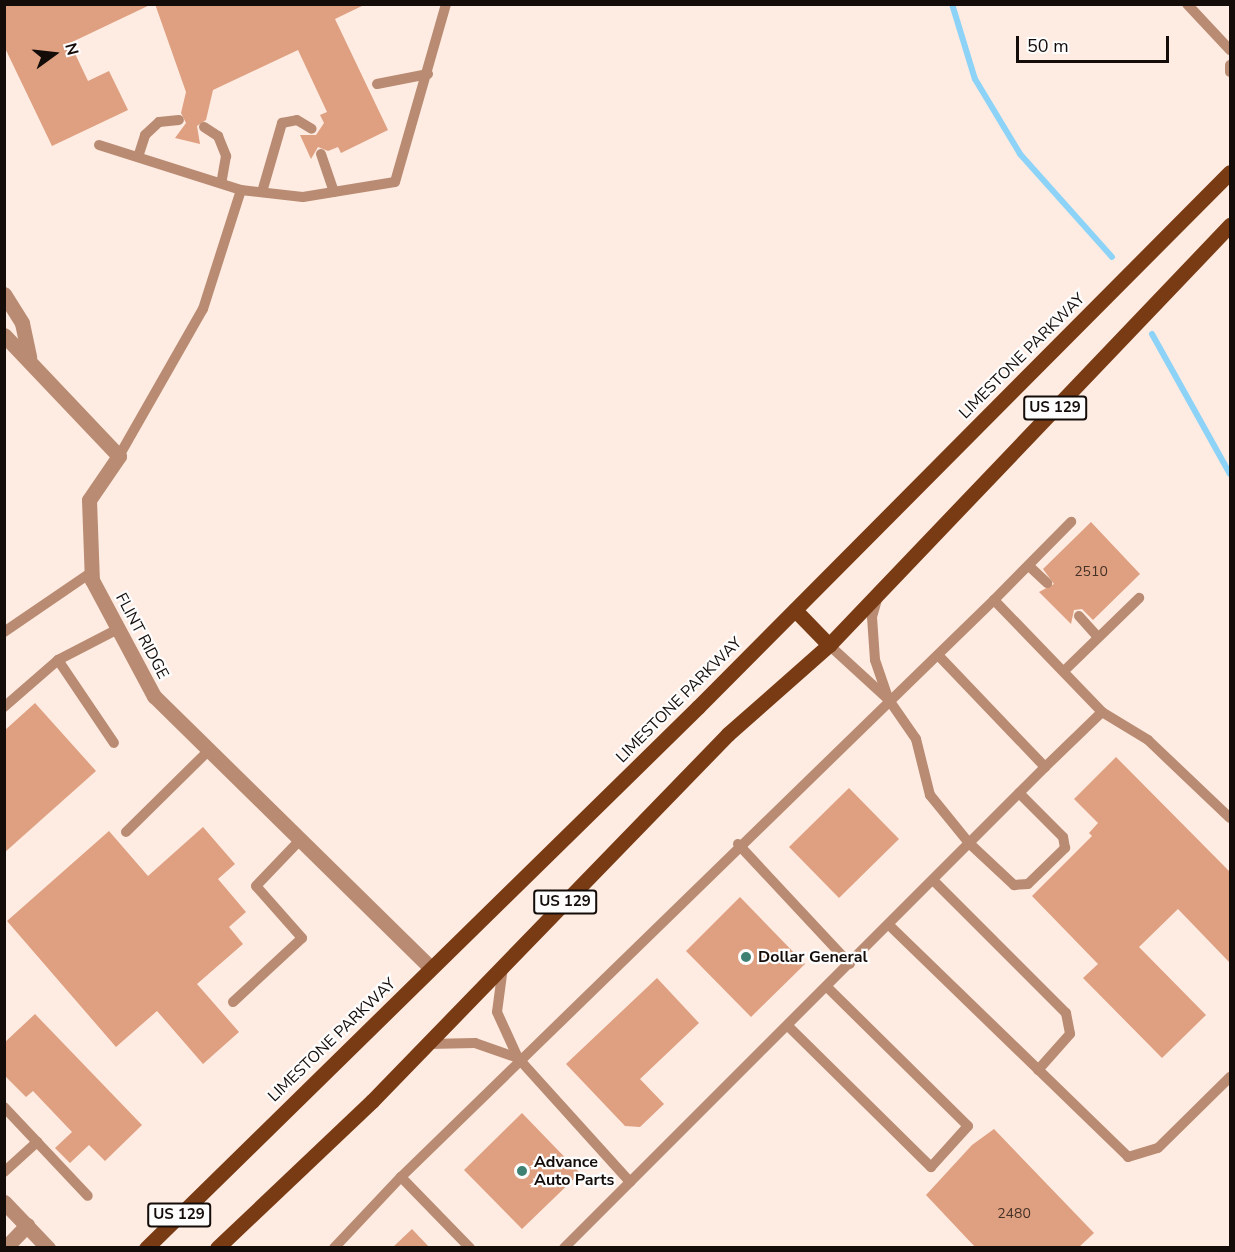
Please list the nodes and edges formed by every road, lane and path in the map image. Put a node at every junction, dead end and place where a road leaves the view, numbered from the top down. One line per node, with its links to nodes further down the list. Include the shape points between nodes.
1 (446, 4): 6 (lane)
2 (1190, 5): 3 (lane)
3 (1230, 50)
4 (1230, 65): 5 (lane)
5 (1230, 72)
6 (428, 74): 7 (lane); 18 (lane, via 395,182)
7 (377, 84)
8 (179, 120): 13 (lane, via 159,122 145,135)
9 (204, 127): 15 (lane, via 218,136 226,156)
10 (312, 129): 17 (lane, via 297,120 282,123)
11 (99, 145): 13 (lane)
12 (321, 154): 18 (lane)
13 (138, 157): 15 (lane)
14 (1230, 172): 31 (main road, LIMESTONE PARKWAY / US 129)
15 (221, 183): 16 (lane)
16 (241, 190): 17 (lane); 23 (lane, via 203,309)
17 (262, 192): 18 (lane, via 303,197)
18 (334, 192)
19 (1230, 225): 28 (main road, US 129)
20 (4, 294): 22 (street, via 22,323)
21 (4, 335): 22 (street)
22 (29, 357): 23 (street)
23 (119, 456): 26 (street, FLINT RIDGE, via 89,500)
24 (1071, 522): 25 (lane)
25 (1029, 566): 27 (lane); 30 (lane)
26 (92, 572): 33 (street, FLINT RIDGE); 34 (lane)
27 (1047, 583)
28 (879, 591): 36 (main road, US 129); 40 (lane, via 872,617 875,660)
29 (1139, 598): 35 (lane)
30 (994, 600): 37 (lane); 39 (lane)
31 (795, 610): 36 (main road); 56 (main road, LIMESTONE PARKWAY / US 129)
32 (1079, 616): 35 (lane)
33 (118, 629): 38 (lane); 44 (street, FLINT RIDGE, via 154,696)
34 (4, 632)
35 (1098, 637): 39 (lane)
36 (828, 645): 40 (lane); 55 (main road, US 129, via 728,734)
37 (938, 655): 40 (lane); 45 (lane)
38 (58, 660): 41 (lane); 43 (lane)
39 (1064, 671): 42 (lane)
40 (889, 700): 50 (lane, via 916,739 930,795); 51 (lane)
41 (4, 707)
42 (1102, 712): 45 (lane); 47 (lane, via 1148,740)
43 (114, 743)
44 (208, 751): 48 (lane); 49 (street, FLINT RIDGE)
45 (1046, 766): 46 (lane)
46 (1019, 793): 50 (lane); 50 (lane, via 1063,837 1065,848 1028,884 1014,885)
47 (1230, 819)
48 (126, 832)
49 (299, 841): 56 (street, FLINT RIDGE); 58 (lane, via 255,886 302,938)
50 (969, 843): 52 (lane)
51 (738, 844): 54 (lane); 61 (lane)
52 (933, 880): 53 (lane); 62 (lane, via 1066,1013 1071,1034)
53 (889, 925): 54 (lane); 62 (lane)
54 (850, 964): 57 (lane)
55 (502, 966): 60 (main road, US 129); 61 (lane, via 497,1012)
56 (431, 968): 74 (main road, LIMESTONE PARKWAY / US 129)
57 (827, 987): 59 (lane); 59 (lane, via 968,1126 932,1167)
58 (233, 1002)
59 (788, 1026): 68 (lane)
60 (428, 1044): 61 (lane, via 476,1043); 75 (main road, US 129)
61 (518, 1058): 67 (lane); 68 (lane)
62 (1038, 1070): 63 (lane, via 1128,1157 1158,1148)
63 (1230, 1077)
64 (4, 1107): 65 (lane)
65 (37, 1142): 66 (lane); 69 (lane)
66 (4, 1172)
67 (401, 1177): 76 (lane); 77 (lane)
68 (630, 1182): 78 (lane)
69 (88, 1197)
70 (4, 1202): 71 (street)
71 (27, 1225): 72 (street); 73 (street)
72 (5, 1248)
73 (48, 1248)
74 (146, 1248)
75 (217, 1248)
76 (334, 1248)
77 (470, 1248)
78 (564, 1248)

